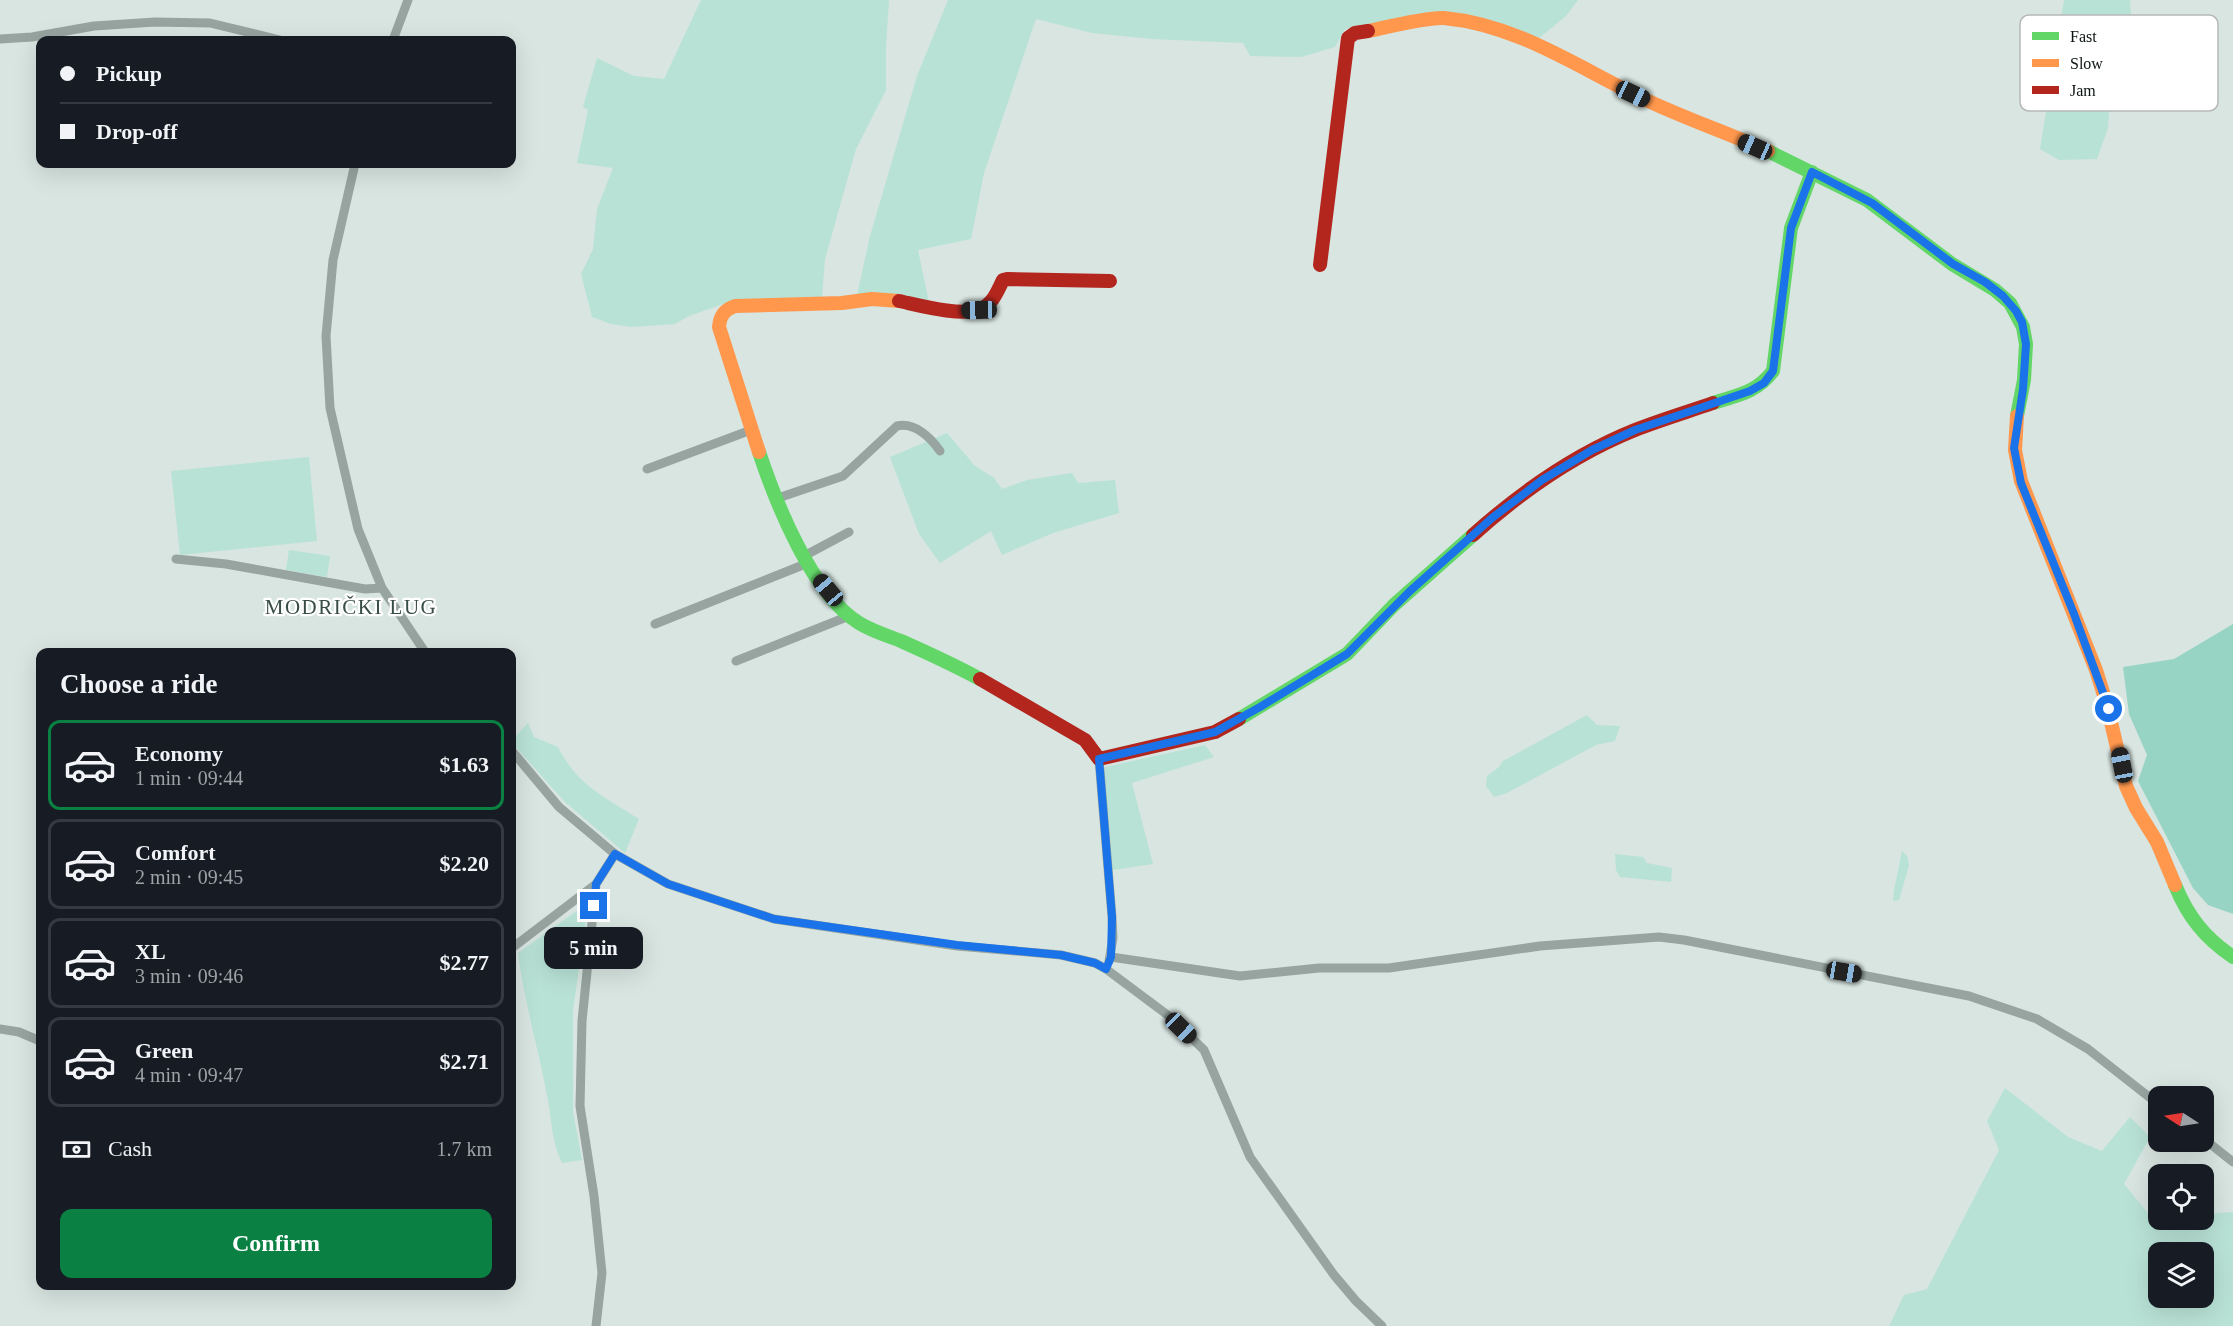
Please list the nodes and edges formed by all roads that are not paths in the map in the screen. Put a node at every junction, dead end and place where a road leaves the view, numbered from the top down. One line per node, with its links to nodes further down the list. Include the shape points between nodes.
1 (408, 0): 5 (street)
2 (36, 36): 6 (street)
3 (38, 36): 4 (street, via 94,26 166,22 210,23)
4 (264, 36)
5 (394, 36)
6 (0, 39)
7 (354, 168): 18 (street, via 333,260 326,336 330,408 358,529)
8 (1812, 172): 9 (street, via 1668,111 1512,34 1441,18 1355,33 1348,38 1346,48); 24 (street, via 1791,228 1773,371 1764,383 1613,440 1542,480 1492,518 1403,597 1347,654 1260,707 1215,732); 29 (street, via 1872,203 1953,264 1985,282 2003,296 2022,322 2026,344 2014,448 2021,483 2104,692 2132,803 2157,843 2191,920 2219,949)
9 (1320, 264)
10 (1110, 281): 11 (street, via 1007,279 994,299 979,310 949,310 872,299 729,308 719,327)
11 (751, 430): 13 (street); 14 (street)
12 (940, 451): 14 (street, via 916,428 897,426 843,476)
13 (647, 469)
14 (775, 499): 17 (street)
15 (849, 532): 17 (street)
16 (176, 559): 18 (street, via 365,589)
17 (806, 559): 19 (street); 20 (street)
18 (382, 588): 21 (street)
19 (849, 616): 22 (street); 24 (street, via 987,682 1085,740)
20 (655, 624)
21 (422, 648)
22 (736, 661)
23 (516, 756): 25 (street, via 560,807)
24 (1099, 759): 28 (street, via 1112,917)
25 (615, 854): 26 (street); 30 (street, via 668,884 774,919 957,945 1061,955)
26 (596, 884): 27 (street); 36 (street, via 582,1021 580,1106 602,1273)
27 (516, 945)
28 (1111, 957): 30 (street); 33 (street, via 1240,976 1319,968 1389,968 1550,945 1659,937 1684,940 1969,996 2037,1019 2088,1049)
29 (2233, 957)
30 (1106, 969): 37 (street, via 1169,1016 1204,1050 1250,1157 1335,1275)
31 (0, 1029): 32 (street)
32 (36, 1039)
33 (2148, 1096)
34 (2214, 1147): 35 (street)
35 (2233, 1162)
36 (596, 1326)
37 (1382, 1326)

